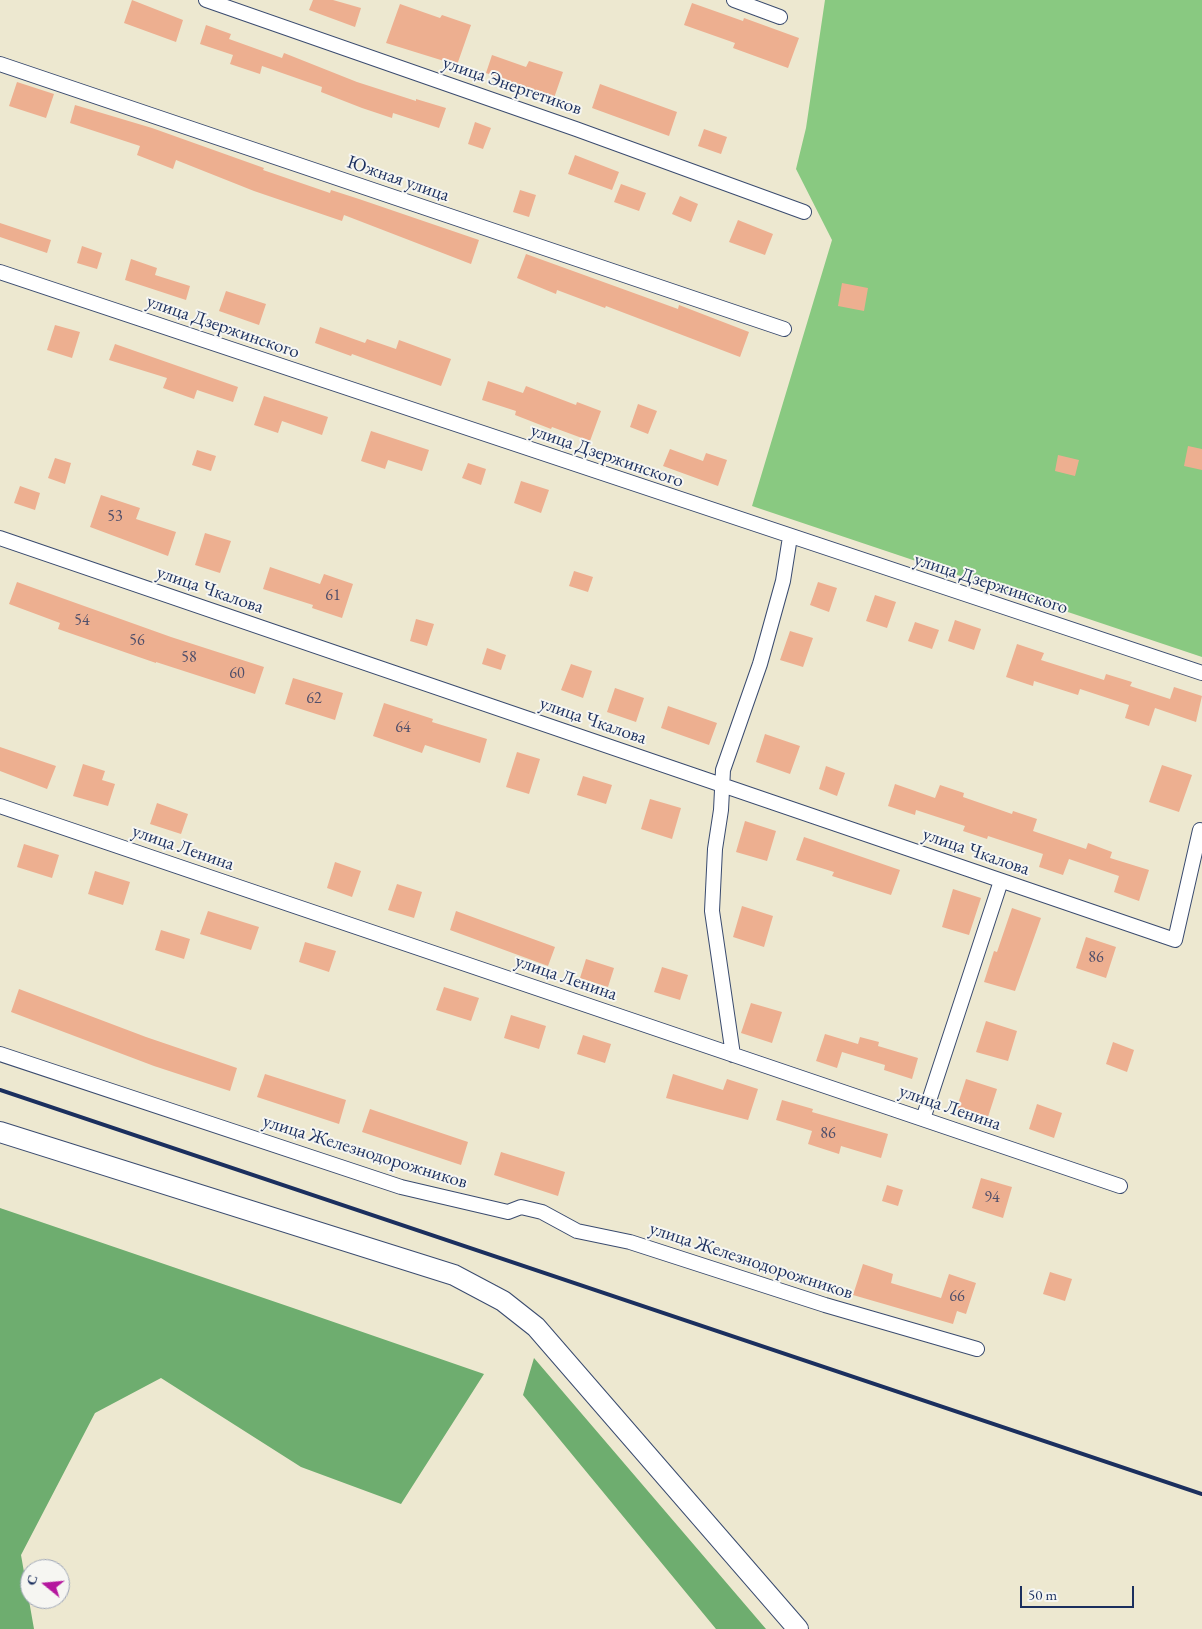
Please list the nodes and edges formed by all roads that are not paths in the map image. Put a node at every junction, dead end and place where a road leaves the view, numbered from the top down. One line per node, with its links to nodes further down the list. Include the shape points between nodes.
1 (206, 0): 5 (street, улица Энергетиков)
2 (734, 0): 3 (street)
3 (780, 17)
4 (0, 64): 7 (street, Южная улица)
5 (804, 212)
6 (0, 272): 8 (street, улица Дзержинского)
7 (784, 330)
8 (790, 537): 10 (street, улица Дзержинского); 11 (street, via 772,623 723,770)
9 (0, 538): 11 (street, улица Чкалова)
10 (1202, 673)
11 (723, 785): 14 (street, улица Чкалова); 16 (street, via 712,911)
12 (0, 806): 16 (street, улица Ленина)
13 (1200, 830): 14 (street, улица Чкалова, via 1174,940)
14 (1001, 880): 17 (street)
15 (0, 1054): 20 (street, улица Железнодорожников, via 401,1187 508,1212 521,1207 542,1212 577,1231 630,1242 824,1305)
16 (733, 1054): 17 (street, улица Ленина)
17 (924, 1119): 19 (street, улица Ленина)
18 (0, 1132): 21 (main road, via 454,1275 503,1302 536,1327)
19 (1120, 1186)
20 (977, 1349)
21 (798, 1629)

